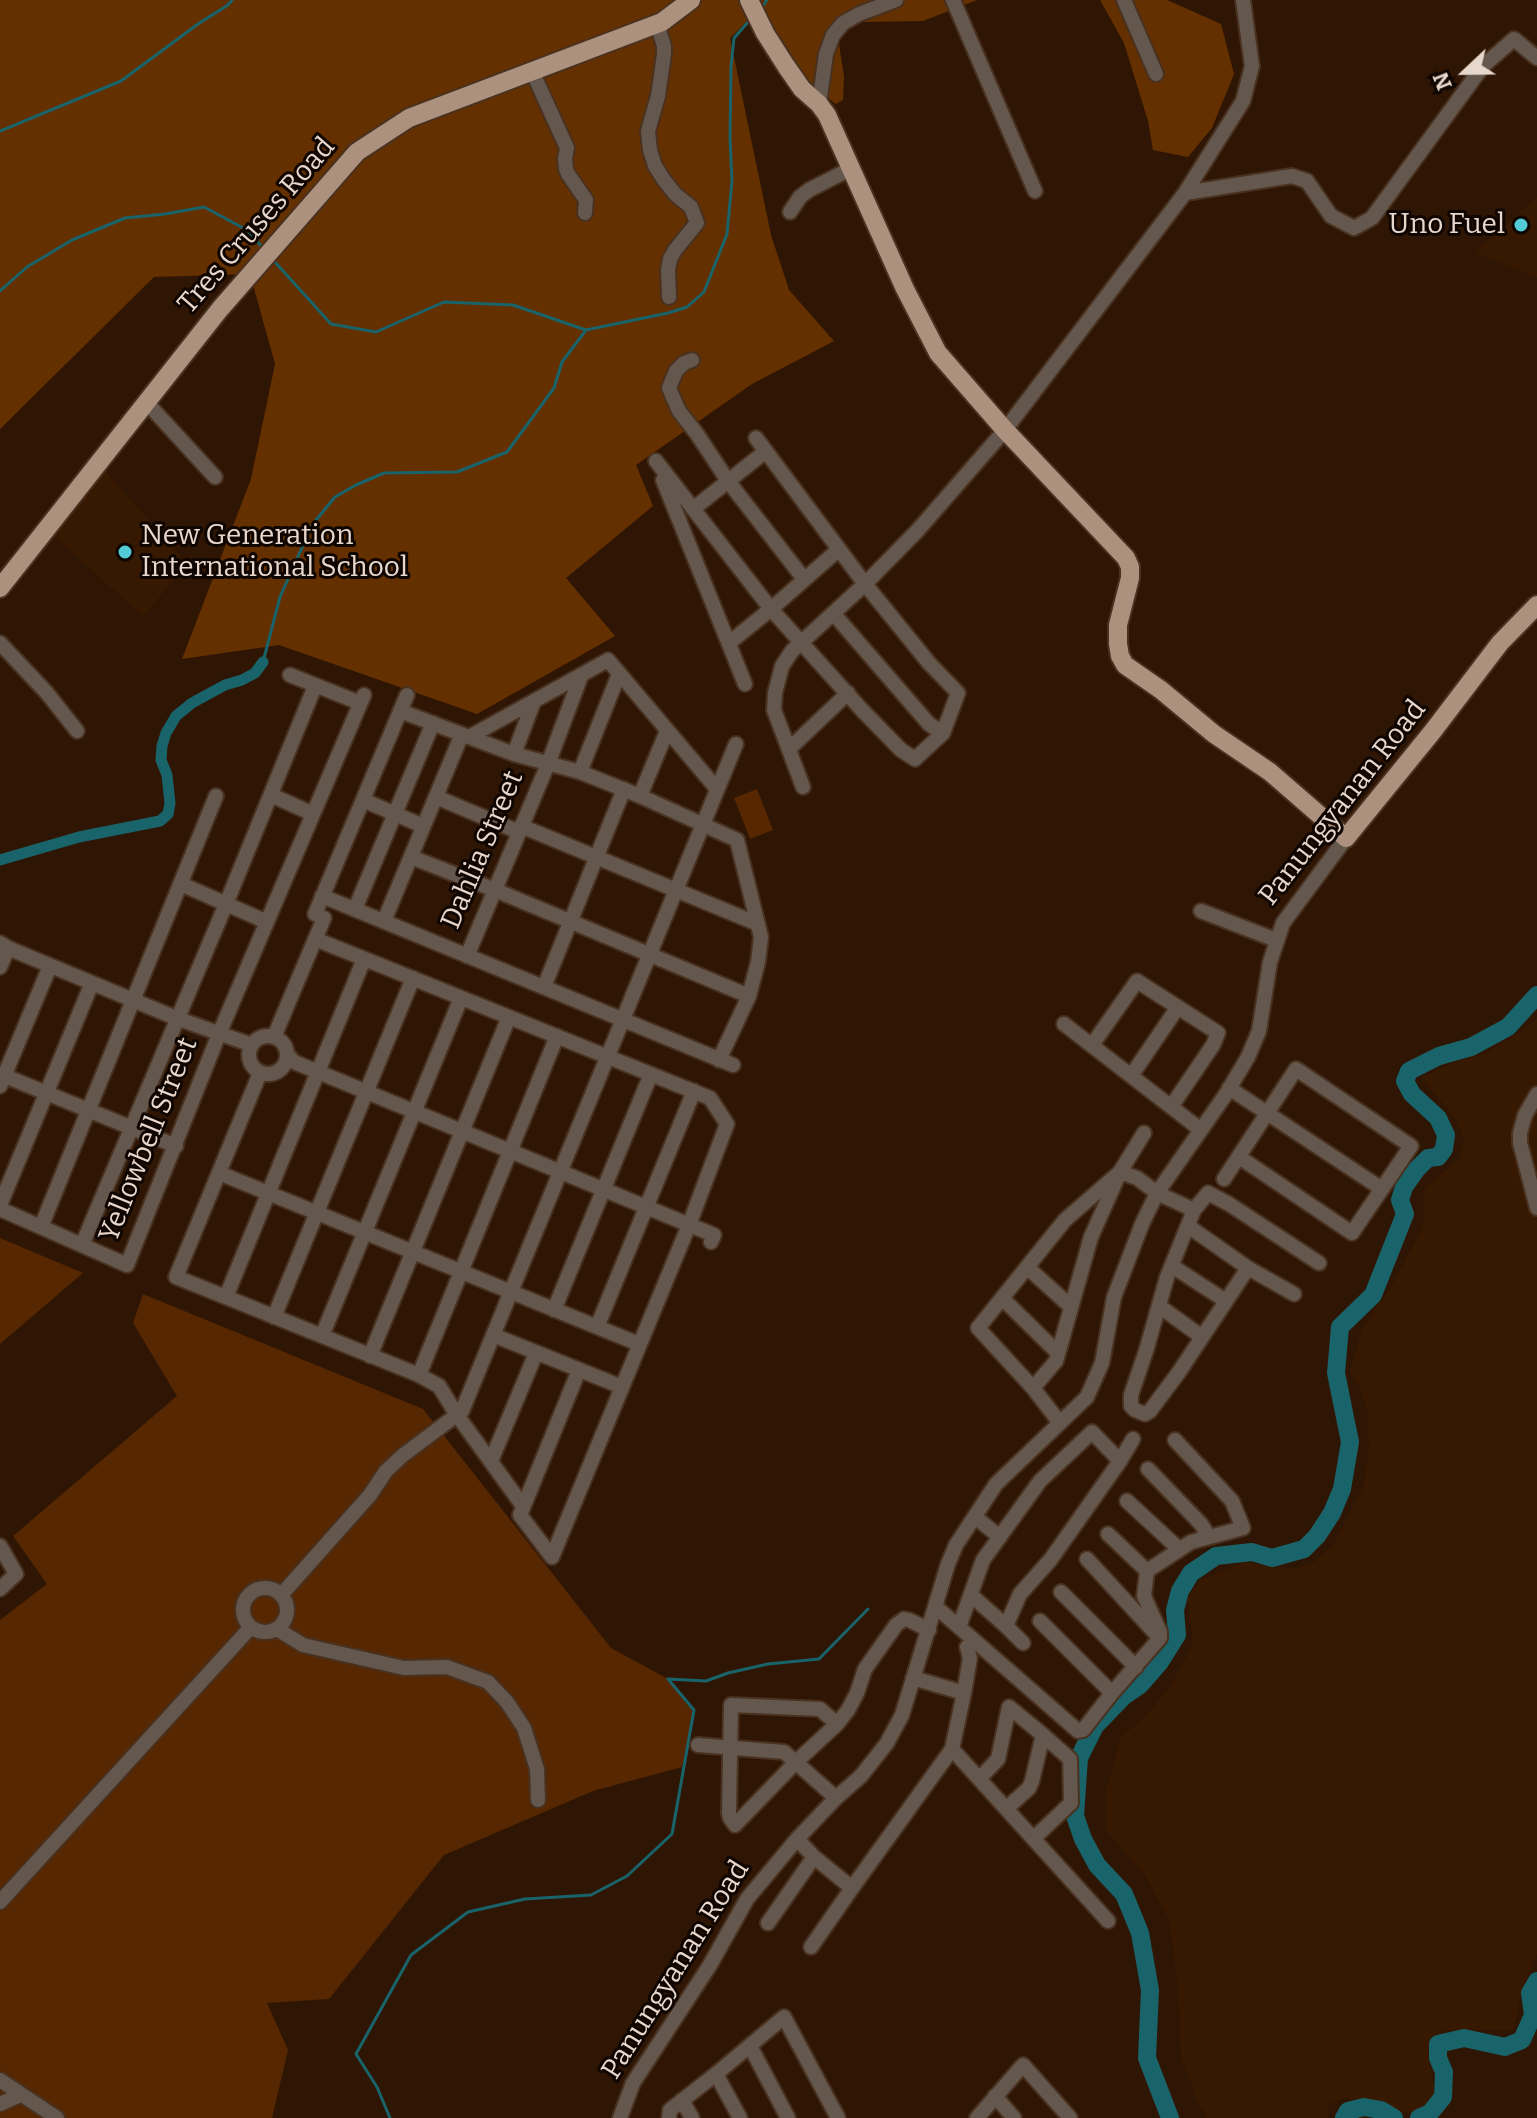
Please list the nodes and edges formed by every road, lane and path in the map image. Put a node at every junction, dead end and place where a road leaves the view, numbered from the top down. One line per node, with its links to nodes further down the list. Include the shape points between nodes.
1 (691, 0): 7 (main road, Tres Cruses Road)
2 (749, 0): 11 (main road, via 786,66)
3 (896, 0): 11 (street, via 859,14 833,35)
4 (953, 0): 13 (street)
5 (1124, 0): 10 (street)
6 (1243, 0): 14 (street, via 1252,66 1243,101)
7 (657, 24): 9 (main road, Tres Cruses Road); 17 (street, via 664,54 648,131 650,150 664,180 691,207 697,223 670,259)
8 (1537, 58): 14 (street, via 1514,39 1483,66 1372,218 1354,228 1331,216 1307,181 1292,176)
9 (532, 71): 16 (street, via 567,148 566,169 586,200); 19 (main road, Tres Cruses Road, via 409,118 357,152 220,309)
10 (1156, 74)
11 (819, 104): 12 (main road)
12 (852, 168): 15 (street, via 809,190); 20 (main road, via 938,353)
13 (1035, 191)
14 (1185, 193): 20 (street)
15 (790, 212)
16 (585, 213)
17 (669, 297)
18 (692, 360): 24 (street, via 676,371 669,388)
19 (148, 404): 23 (street); 29 (main road, Tres Cruses Road)
20 (1005, 430): 28 (street); 68 (main road, via 1126,558 1130,578 1118,625 1125,665 1270,772)
21 (756, 438): 22 (street)
22 (766, 451): 24 (street); 26 (street)
23 (215, 477)
24 (728, 481): 25 (street); 27 (street)
25 (693, 509): 31 (street); 35 (street, via 656,461)
26 (838, 550): 27 (street); 28 (street)
27 (804, 579): 31 (street)
28 (865, 584): 32 (street); 48 (street, via 958,693)
29 (0, 588)
30 (1537, 605): 68 (main road, Panungyanan Road, via 1500,643)
31 (771, 609): 33 (street); 35 (street)
32 (833, 613): 33 (street); 48 (street, via 929,724)
33 (802, 642): 41 (street); 51 (street, via 782,666 775,693 774,710)
34 (0, 643): 46 (street)
35 (729, 643): 39 (street)
36 (619, 674): 38 (street, via 608,660); 47 (street); 54 (street)
37 (290, 675): 40 (street)
38 (581, 676): 43 (street); 53 (street, Dahlia Street)
39 (745, 684)
40 (315, 686): 58 (street); 63 (street, Yellowbell Street, via 362,699)
41 (848, 693): 48 (street, via 915,759); 51 (street)
42 (407, 695): 44 (street)
43 (534, 701): 49 (street); 52 (street)
44 (400, 711): 45 (street); 62 (street)
45 (433, 723): 49 (street); 64 (street)
46 (77, 731)
47 (667, 731): 57 (street); 60 (street)
48 (943, 733)
49 (465, 736): 52 (street); 61 (street)
50 (736, 744): 57 (street)
51 (789, 749): 55 (street)
52 (514, 754): 53 (street)
53 (548, 764): 54 (street); 67 (street, Dahlia Street)
54 (580, 772): 56 (street)
55 (803, 787)
56 (624, 789): 60 (street); 70 (street)
57 (717, 789): 65 (street)
58 (271, 795): 63 (street); 75 (street)
59 (216, 796): 71 (street)
60 (640, 796): 65 (street)
61 (436, 797): 66 (street); 67 (street)
62 (363, 800): 64 (street); 74 (street)
63 (313, 814): 79 (street, Yellowbell Street)
64 (395, 814): 66 (street); 76 (street)
65 (703, 823): 73 (street); 81 (street, via 737,840)
66 (423, 826): 69 (street)
67 (520, 829): 70 (street); 72 (street, Dahlia Street)
68 (1346, 838): 83 (street, Panungyanan Road)
69 (411, 857): 72 (street); 78 (street)
70 (597, 858): 73 (street); 80 (street)
71 (181, 884): 75 (street); 95 (street)
72 (495, 890): 80 (street); 85 (street, Dahlia Street)
73 (676, 891): 81 (street); 86 (street)
74 (322, 896): 76 (street); 82 (street)
75 (226, 904): 79 (street); 98 (street)
76 (355, 909): 78 (street)
77 (1201, 911): 83 (street)
78 (384, 921): 85 (street)
79 (267, 922): 101 (street, Yellowbell Street)
80 (570, 922): 86 (street); 92 (street)
81 (758, 924): 93 (street, via 758,962)
82 (315, 939): 87 (street); 103 (street)
83 (1276, 940): 114 (street, Panungyanan Road, via 1259,1031)
84 (3, 946): 88 (street); 89 (street)
85 (467, 956): 92 (street)
86 (649, 956): 93 (street); 99 (street)
87 (364, 959): 90 (street); 111 (street)
88 (50, 966): 91 (street); 113 (street)
89 (0, 967)
90 (413, 978): 94 (street); 118 (street)
91 (92, 983): 95 (street); 116 (street)
92 (544, 987): 99 (street)
93 (749, 996): 99 (street, via 726,1062)
94 (461, 998): 97 (street); 122 (street)
95 (133, 1000): 98 (street); 120 (street)
96 (1178, 1007): 104 (street, via 1137,981); 112 (street); 119 (street, via 1218,1033)
97 (509, 1017): 102 (street); 126 (street)
98 (176, 1018): 101 (street); 123 (street)
99 (623, 1020): 107 (street)
100 (1064, 1024): 104 (street)
101 (219, 1034): 105 (street); 127 (street, Yellowbell Street)
102 (557, 1036): 107 (street); 128 (street)
103 (274, 1037): 105 (street, via 264,1036); 106 (street)
104 (1092, 1045): 112 (street)
105 (250, 1049): 109 (street, via 251,1063)
106 (287, 1054): 108 (street); 111 (street)
107 (607, 1056): 110 (street); 132 (street)
108 (280, 1070): 109 (street); 111 (street)
109 (260, 1073): 131 (street)
110 (651, 1074): 115 (street); 136 (street)
111 (316, 1075): 118 (street); 135 (street)
112 (1131, 1076): 119 (street)
113 (1, 1079): 116 (street)
114 (1229, 1088): 121 (street); 124 (street, Panungyanan Road)
115 (694, 1091): 141 (street); 145 (street, via 710,1098 727,1124)
116 (47, 1094): 120 (street); 138 (street)
117 (1537, 1094): 139 (street, via 1521,1125 1520,1143)
118 (365, 1096): 122 (street); 142 (street)
119 (1171, 1107): 124 (street)
120 (88, 1110): 123 (street); 144 (street)
121 (1267, 1114): 129 (street); 134 (street); 134 (street, via 1296,1069 1411,1146)
122 (413, 1115): 126 (street); 146 (street)
123 (131, 1127): 127 (street); 147 (street)
124 (1201, 1130): 137 (street, Panungyanan Road)
125 (1144, 1133): 130 (street)
126 (461, 1135): 128 (street); 148 (street)
127 (176, 1146): 147 (street, Yellowbell Street, via 127,1265)
128 (509, 1155): 132 (street); 153 (street)
129 (1239, 1157): 133 (street); 134 (street, via 1352,1233)
130 (1120, 1172): 137 (street); 151 (street, via 1065,1220); 159 (street, via 1091,1237)
131 (219, 1173): 135 (street); 156 (street, via 176,1277)
132 (559, 1175): 136 (street); 154 (street)
133 (1224, 1179)
134 (1382, 1189)
135 (268, 1193): 142 (street); 156 (street)
136 (602, 1193): 141 (street); 161 (street)
137 (1157, 1193): 140 (street); 176 (street, Panungyanan Road, via 1114,1297 1102,1363 1087,1397)
138 (0, 1207): 144 (street)
139 (1537, 1208)
140 (1194, 1210): 143 (street); 149 (street, via 1208,1193)
141 (644, 1211): 145 (street); 163 (street)
142 (317, 1213): 146 (street); 162 (street)
143 (1188, 1226): 150 (street); 152 (street)
144 (41, 1227): 147 (street)
145 (687, 1228): 167 (street)
146 (365, 1233): 148 (street); 165 (street)
147 (82, 1245)
148 (413, 1252): 153 (street); 170 (street)
149 (1319, 1263)
150 (1172, 1266): 158 (street); 160 (street)
151 (1027, 1267): 157 (street); 159 (street)
152 (1248, 1268): 155 (street); 158 (street)
153 (461, 1272): 154 (street); 172 (street)
154 (511, 1292): 161 (street); 164 (street)
155 (1294, 1294)
156 (226, 1297): 162 (street)
157 (1002, 1298): 169 (street); 174 (street, via 978,1328)
158 (1226, 1301): 166 (street)
159 (1070, 1306): 169 (street)
160 (1159, 1306): 166 (street); 166 (street, via 1131,1395 1135,1410 1150,1411)
161 (554, 1310): 163 (street)
162 (274, 1317): 165 (street)
163 (597, 1327): 167 (street)
164 (493, 1335): 168 (street); 175 (street)
165 (322, 1336): 170 (street)
166 (1202, 1337)
167 (639, 1344): 173 (street)
168 (536, 1353): 171 (street); 179 (street)
169 (1058, 1353): 174 (street)
170 (370, 1356): 172 (street)
171 (579, 1370): 173 (street); 183 (street)
172 (419, 1375): 175 (street, via 439,1386)
173 (622, 1387): 183 (street, via 552,1557 520,1515)
174 (1033, 1388): 176 (street)
175 (457, 1415): 179 (street); 194 (street, via 386,1471)
176 (1060, 1423): 184 (street, Panungyanan Road, via 996,1484)
177 (1133, 1439): 180 (street)
178 (1175, 1440): 187 (street, via 1232,1501 1243,1528)
179 (491, 1461): 183 (street)
180 (1120, 1461): 186 (street, via 1092,1432 1040,1481); 198 (street, via 1020,1594)
181 (1148, 1469): 187 (street)
182 (1127, 1501): 189 (street)
183 (523, 1506)
184 (975, 1517): 186 (street); 196 (street, Panungyanan Road, via 956,1545)
185 (1108, 1534): 191 (street)
186 (1000, 1537): 195 (street, via 983,1560)
187 (1209, 1537): 189 (street)
188 (0, 1546): 192 (street, via 16,1574)
189 (1179, 1549): 191 (street)
190 (1087, 1559): 203 (street)
191 (1147, 1571): 203 (street, via 1144,1596)
192 (0, 1589)
193 (1061, 1592): 206 (street)
194 (282, 1594): 199 (street, via 265,1587 249,1594 243,1611); 201 (street, via 287,1616)
195 (972, 1596): 198 (street); 200 (street)
196 (936, 1607): 200 (street); 202 (street, Panungyanan Road)
197 (1040, 1621): 209 (street)
198 (1006, 1626): 204 (street)
199 (251, 1627): 201 (street, via 266,1633); 224 (street)
200 (959, 1627): 209 (street, via 1078,1731)
201 (277, 1629): 218 (street, via 303,1645 404,1668 447,1667 488,1682 524,1728 537,1769)
202 (929, 1630): 207 (street, Panungyanan Road); 210 (street, via 904,1619 896,1625)
203 (1160, 1638): 206 (street)
204 (1023, 1643)
205 (967, 1647): 208 (street)
206 (1136, 1667): 209 (street)
207 (913, 1678): 208 (street); 217 (street, Panungyanan Road, via 887,1743)
208 (964, 1693): 214 (street)
209 (1112, 1693)
210 (837, 1724): 213 (street, via 820,1709 731,1705); 215 (street)
211 (1043, 1735): 216 (street, via 1009,1707 998,1759); 219 (street, via 1029,1788); 220 (street, via 1070,1759 1071,1803)
212 (698, 1745): 213 (street)
213 (730, 1747): 215 (street, via 784,1752); 215 (street, via 729,1813 735,1825)
214 (952, 1749): 216 (street); 223 (street)
215 (796, 1762): 217 (street)
216 (980, 1778): 219 (street)
217 (836, 1798): 221 (street, Panungyanan Road)
218 (538, 1800)
219 (1007, 1808): 220 (street)
220 (1034, 1838): 225 (street)
221 (797, 1839): 222 (street); 236 (street, Panungyanan Road, via 747,1899 633,2083)
222 (814, 1857): 223 (street); 226 (street)
223 (852, 1888): 227 (street)
224 (0, 1902)
225 (1108, 1921)
226 (768, 1923)
227 (811, 1947)
228 (750, 2046): 229 (street); 240 (street); 241 (street, via 784,2017)
229 (716, 2074): 233 (street); 239 (street)
230 (0, 2080): 231 (street)
231 (20, 2095): 234 (street); 235 (street)
232 (995, 2096): 242 (street); 243 (street); 244 (street, via 1023,2065)
233 (682, 2100): 237 (street); 238 (street)
234 (0, 2104)
235 (57, 2118)
236 (620, 2118)
237 (669, 2118)
238 (692, 2118)
239 (740, 2118)
240 (788, 2118)
241 (838, 2118)
242 (977, 2118)
243 (1014, 2118)
244 (1070, 2118)

